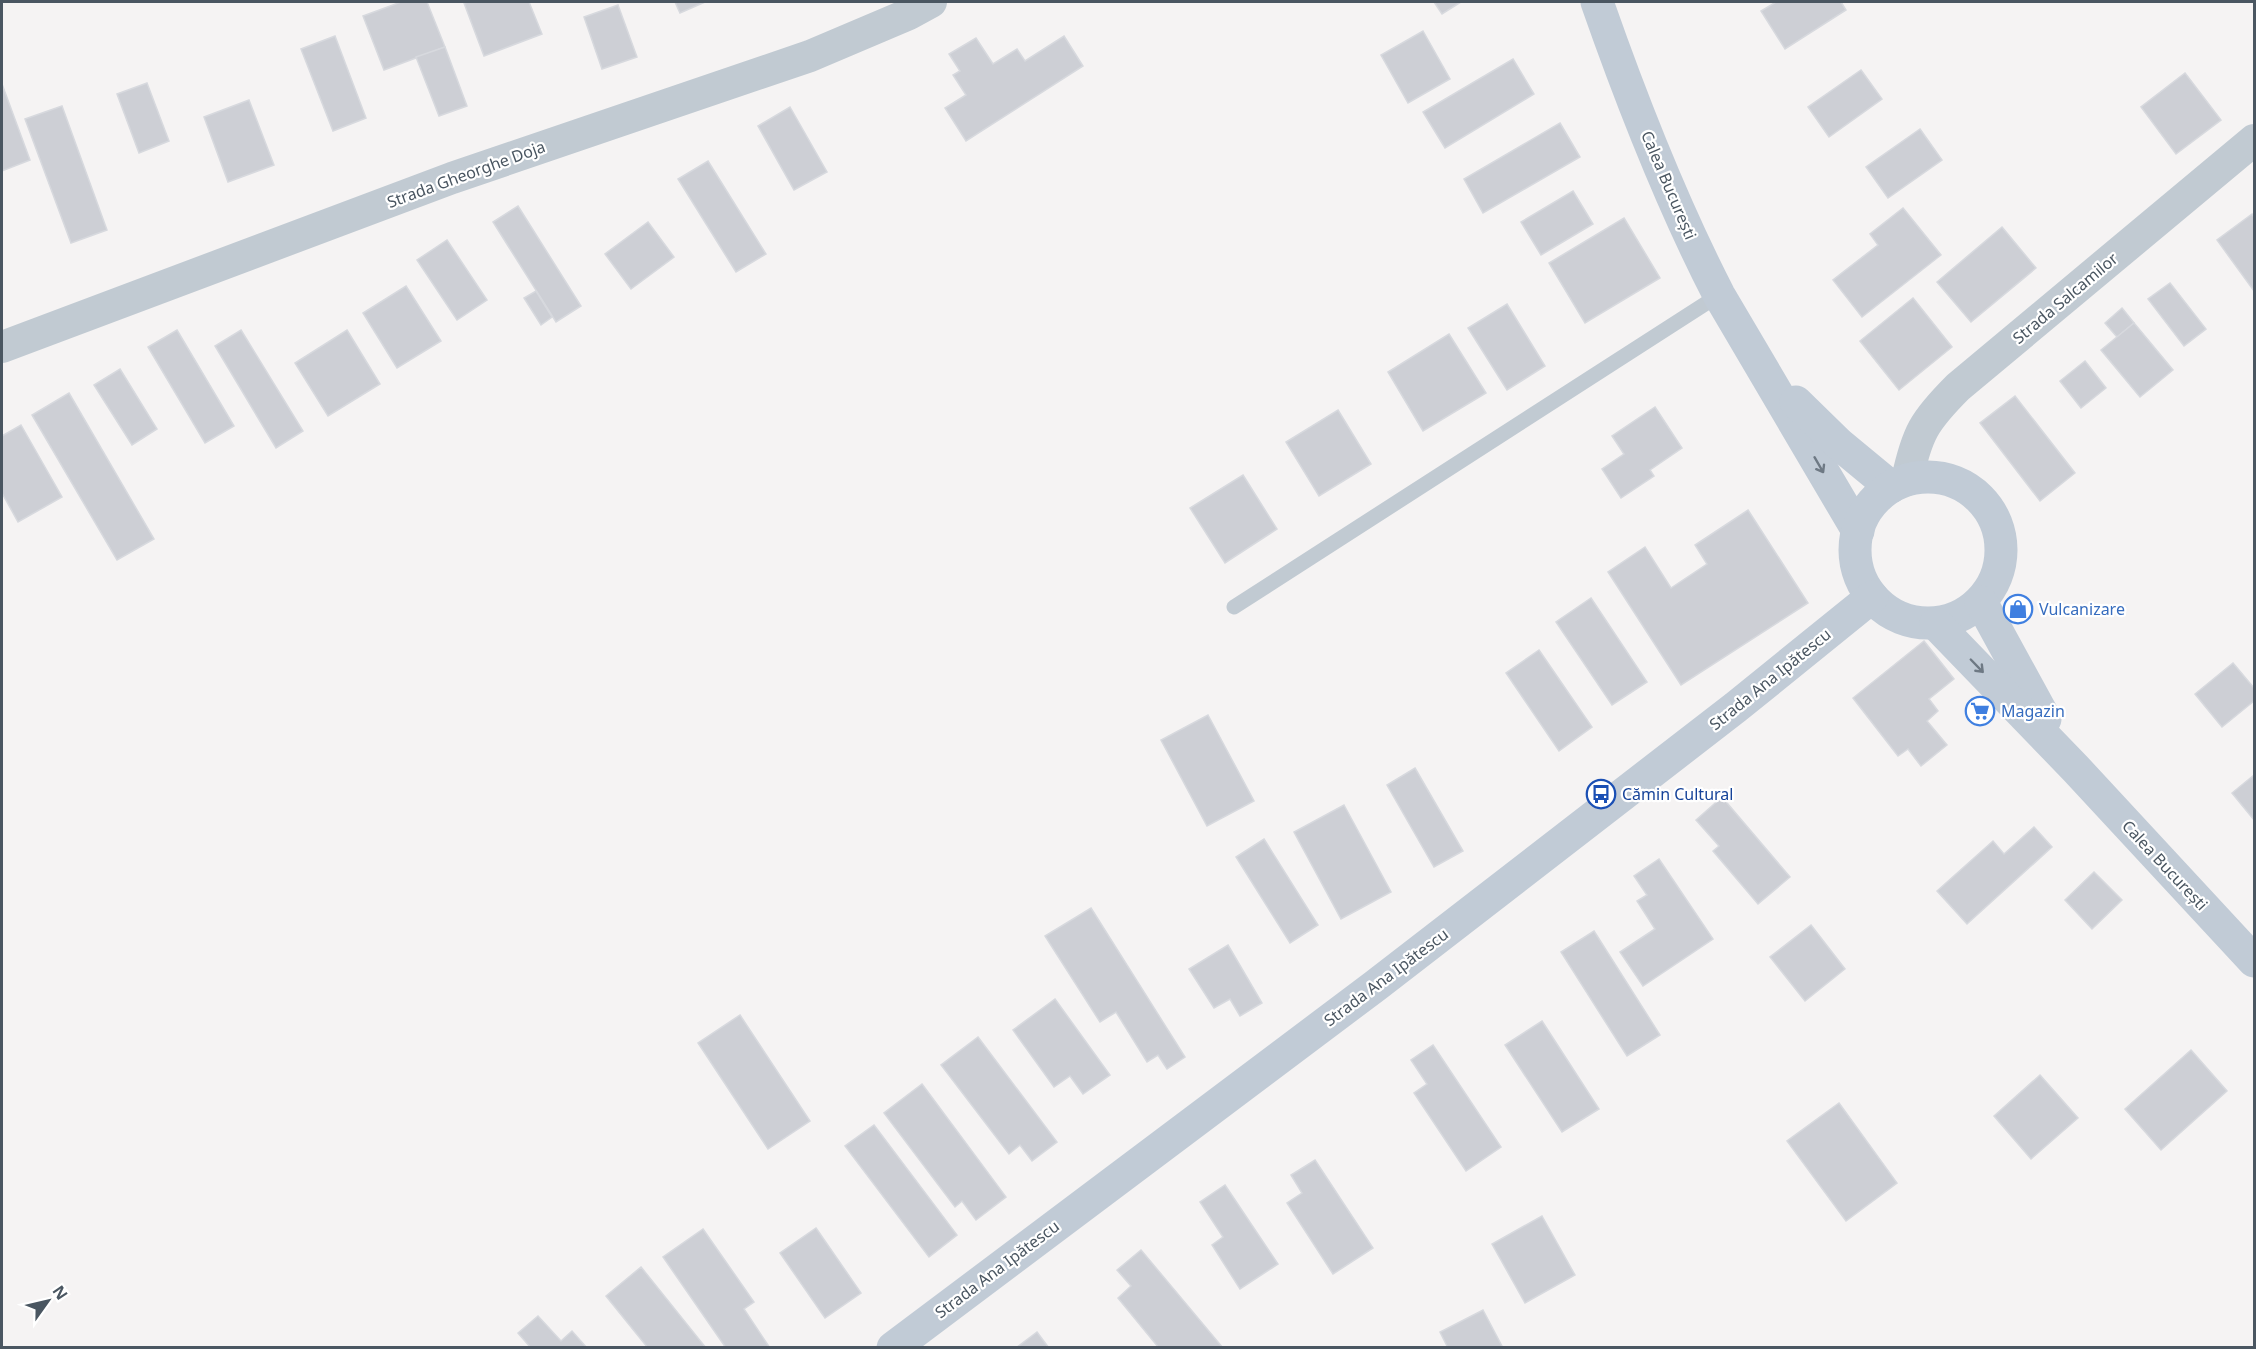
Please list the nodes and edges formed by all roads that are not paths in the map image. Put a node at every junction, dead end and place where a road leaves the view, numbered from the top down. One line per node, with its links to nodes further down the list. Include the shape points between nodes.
1 (931, 2): 5 (street, Strada Gheorghe Doja, via 810,56 452,178)
2 (1597, 2): 4 (main road, Calea București, via 1669,190)
3 (2254, 140): 7 (street, Strada Salcamilor, via 1958,387 1921,430)
4 (1719, 295): 6 (main road, Calea București); 11 (lane)
5 (2, 347)
6 (1758, 360): 7 (main road, Calea București, via 1839,444); 8 (main road, Calea București, one-way to 8)
7 (1899, 483): 8 (main road, via 1876,499); 10 (main road, via 1928,477 1950,480 1972,491 1989,510 2000,532 2002,557 1995,581)
8 (1858, 531): 9 (main road, via 1857,566)
9 (1872, 597): 12 (main road, via 1900,618); 15 (main road, Strada Ana Ipătescu, via 1375,986)
10 (1981, 602): 12 (main road, via 1952,620); 13 (main road, Calea București, via 2034,702)
11 (1234, 607)
12 (1936, 624): 13 (main road, Calea București, one-way to 13)
13 (2076, 769): 14 (main road, Calea București)
14 (2254, 962)
15 (892, 1347)

